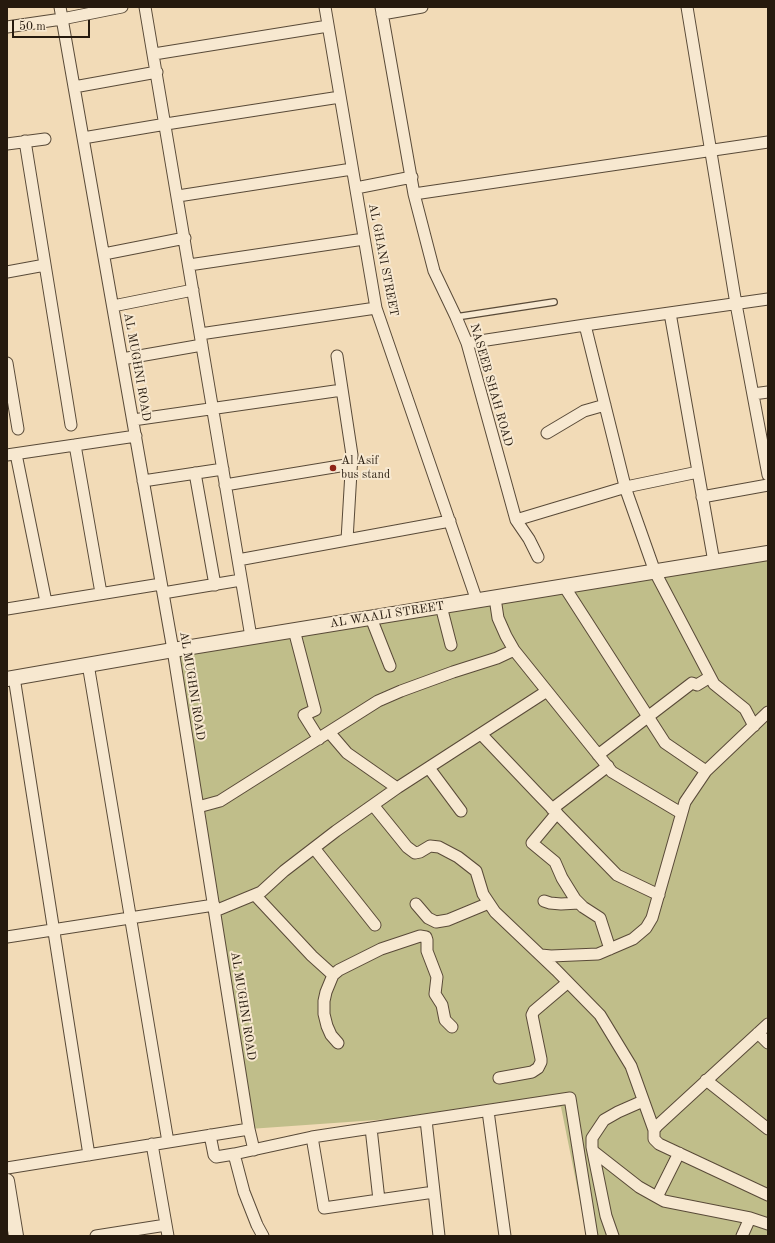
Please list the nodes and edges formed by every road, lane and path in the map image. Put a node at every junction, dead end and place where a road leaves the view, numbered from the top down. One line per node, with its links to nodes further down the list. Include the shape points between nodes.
1 (60, 7): 8 (street, AL MUGHNI ROAD)
2 (122, 7): 8 (street)
3 (145, 7): 11 (street)
4 (325, 7): 9 (street, AL GHANI STREET)
5 (422, 7): 7 (street)
6 (687, 7): 21 (street)
7 (381, 11): 23 (street, NASEEB SHAH ROAD)
8 (62, 19): 10 (street); 13 (street, AL MUGHNI ROAD)
9 (328, 26): 11 (street); 14 (street, AL GHANI STREET)
10 (7, 28)
11 (154, 54): 12 (street)
12 (157, 72): 13 (street); 15 (street)
13 (74, 87): 16 (street, AL MUGHNI ROAD)
14 (340, 97): 15 (street); 22 (street, AL GHANI STREET)
15 (166, 124): 16 (street); 26 (street)
16 (83, 138): 29 (street, AL MUGHNI ROAD)
17 (45, 139): 18 (street)
18 (25, 141): 20 (street); 30 (street)
19 (768, 142): 21 (street)
20 (7, 144)
21 (710, 150): 25 (street); 36 (street)
22 (352, 169): 24 (street, AL GHANI STREET); 26 (street)
23 (412, 177): 24 (street); 25 (street, NASEEB SHAH ROAD)
24 (356, 188): 28 (street, AL GHANI STREET)
25 (414, 194): 40 (street, NASEEB SHAH ROAD, via 434,271)
26 (178, 196): 27 (street)
27 (185, 238): 29 (street); 31 (street)
28 (364, 238): 31 (street); 38 (street, AL GHANI STREET)
29 (104, 254): 37 (street, AL MUGHNI ROAD)
30 (45, 265): 32 (street); 53 (street)
31 (189, 265): 33 (street)
32 (7, 272)
33 (193, 290): 37 (street); 42 (street)
34 (768, 299): 36 (street)
35 (554, 302): 40 (lane)
36 (736, 304): 39 (street); 49 (street)
37 (113, 306): 45 (street, AL MUGHNI ROAD)
38 (376, 308): 42 (street); 70 (street, AL GHANI STREET)
39 (670, 313): 41 (street); 61 (street)
40 (456, 317): 43 (street, NASEEB SHAH ROAD)
41 (585, 325): 43 (street); 50 (street)
42 (201, 339): 45 (street); 51 (street)
43 (467, 343): 69 (street, NASEEB SHAH ROAD)
44 (337, 356): 47 (street)
45 (122, 359): 52 (street, AL MUGHNI ROAD)
46 (7, 363): 54 (street)
47 (342, 390): 51 (street); 59 (street)
48 (768, 392): 49 (street)
49 (753, 394): 63 (street)
50 (605, 405): 55 (street, via 584,411); 67 (street)
51 (213, 409): 52 (street); 60 (street)
52 (133, 420): 56 (street, AL MUGHNI ROAD)
53 (71, 425)
54 (18, 429)
55 (546, 433)
56 (136, 436): 57 (street); 64 (street, AL MUGHNI ROAD)
57 (75, 445): 58 (street); 81 (street)
58 (11, 454): 84 (street)
59 (352, 464): 65 (street); 71 (street)
60 (223, 469): 62 (street); 65 (street)
61 (698, 472): 67 (street); 68 (street)
62 (196, 473): 64 (street); 78 (street)
63 (768, 475)
64 (143, 481): 80 (street, AL MUGHNI ROAD)
65 (225, 485): 74 (street)
66 (768, 485): 68 (street)
67 (626, 487): 69 (street); 76 (street)
68 (702, 497): 75 (street)
69 (516, 520): 73 (street, NASEEB SHAH ROAD)
70 (450, 521): 71 (street); 83 (street, AL GHANI STREET)
71 (347, 540): 74 (street)
72 (768, 553): 75 (street, AL WAALI STREET)
73 (538, 557)
74 (238, 560): 77 (street)
75 (714, 562): 76 (street, AL WAALI STREET)
76 (655, 572): 79 (street, AL WAALI STREET); 95 (street)
77 (241, 580): 78 (street); 89 (street)
78 (215, 585): 80 (street)
79 (564, 586): 82 (street, AL WAALI STREET); 99 (street)
80 (162, 588): 81 (street); 91 (street, AL MUGHNI ROAD)
81 (101, 594): 84 (street)
82 (495, 598): 83 (street, AL WAALI STREET); 92 (street, via 498,618)
83 (477, 600): 85 (street, AL WAALI STREET)
84 (46, 602): 86 (street)
85 (441, 606): 87 (street, AL WAALI STREET); 90 (street)
86 (7, 609)
87 (371, 618): 88 (street, AL WAALI STREET); 94 (street)
88 (294, 630): 89 (street, AL WAALI STREET); 103 (street, via 314,710 304,715)
89 (251, 637): 91 (street, AL WAALI STREET)
90 (451, 645)
91 (173, 650): 93 (street, AL WAALI STREET); 110 (street, AL MUGHNI ROAD)
92 (514, 650): 97 (street); 101 (street, via 378,701)
93 (88, 664): 96 (street, AL WAALI STREET); 122 (street)
94 (390, 666)
95 (710, 677): 99 (street, via 697,684 692,683); 100 (street, via 714,684 745,709)
96 (11, 678): 124 (street)
97 (547, 691): 102 (street); 104 (street)
98 (768, 712): 100 (street)
99 (648, 717): 104 (street); 107 (street, via 665,743)
100 (754, 726): 107 (street)
101 (329, 732): 103 (street); 108 (street, via 346,753)
102 (481, 734): 106 (street); 112 (street)
103 (318, 739): 110 (street, via 220,801)
104 (598, 755): 105 (street)
105 (608, 766): 112 (street); 113 (street, via 612,772)
106 (429, 768): 108 (street); 111 (street)
107 (706, 771): 113 (street)
108 (397, 788): 109 (street)
109 (373, 805): 114 (street); 118 (street, via 407,847 415,853 430,846 439,846 476,871 483,894)
110 (198, 807): 121 (street, AL MUGHNI ROAD)
111 (461, 811)
112 (554, 811): 116 (street, via 617,874); 119 (street, via 532,843 555,862 562,878)
113 (681, 813): 116 (street)
114 (314, 848): 115 (street); 123 (street)
115 (255, 895): 121 (street); 128 (street)
116 (659, 895): 126 (street, via 646,928 633,939)
117 (544, 901): 119 (street, via 561,904)
118 (489, 903): 120 (street, via 448,920 436,922 428,918); 127 (street, via 495,912)
119 (579, 903): 126 (street, via 600,918)
120 (416, 904)
121 (215, 908): 122 (street); 140 (street, AL MUGHNI ROAD)
122 (131, 918): 124 (street); 146 (street)
123 (375, 925)
124 (54, 929): 125 (street); 152 (street)
125 (7, 937)
126 (610, 949): 127 (street, via 598,954)
127 (540, 955): 129 (street)
128 (333, 975): 131 (street, via 381,950 420,936 426,937 427,951 437,977 435,994 442,1005 445,1020); 133 (street, via 326,992 324,1014 331,1035)
129 (568, 983): 135 (street, via 534,1010 532,1015 541,1058 538,1068 532,1072); 137 (street, via 600,1015 614,1037 631,1066)
130 (768, 1024): 132 (street)
131 (452, 1027)
132 (758, 1033): 134 (street); 136 (street)
133 (338, 1043)
134 (768, 1043)
135 (499, 1078)
136 (706, 1080): 142 (street); 143 (street)
137 (643, 1101): 143 (street); 149 (street, via 604,1120 592,1138)
138 (488, 1111): 139 (street); 167 (street); 168 (street, via 570,1098)
139 (426, 1120): 141 (street); 155 (street)
140 (249, 1128): 144 (street); 148 (street, AL MUGHNI ROAD)
141 (371, 1128): 145 (street); 158 (street)
142 (768, 1129)
143 (654, 1130): 150 (street, via 654,1139 659,1144)
144 (210, 1135): 146 (street); 151 (street, via 216,1157)
145 (312, 1137): 148 (street); 158 (street, via 324,1208)
146 (168, 1142): 147 (street)
147 (152, 1144): 152 (street); 161 (street)
148 (254, 1150): 151 (street)
149 (593, 1151): 157 (street, via 639,1187); 169 (street, via 606,1216)
150 (679, 1153): 156 (street); 157 (street)
151 (234, 1154): 165 (street, via 244,1192)
152 (89, 1155): 153 (street)
153 (7, 1168)
154 (7, 1181): 162 (street)
155 (434, 1192): 158 (street); 166 (street)
156 (767, 1193)
157 (657, 1197): 159 (street, via 676,1204)
158 (379, 1200)
159 (750, 1218): 160 (street); 170 (street)
160 (768, 1224)
161 (166, 1225): 163 (street); 164 (street)
162 (16, 1236)
163 (96, 1236)
164 (168, 1236)
165 (264, 1236)
166 (439, 1236)
167 (505, 1236)
168 (592, 1236)
169 (613, 1236)
170 (742, 1236)

